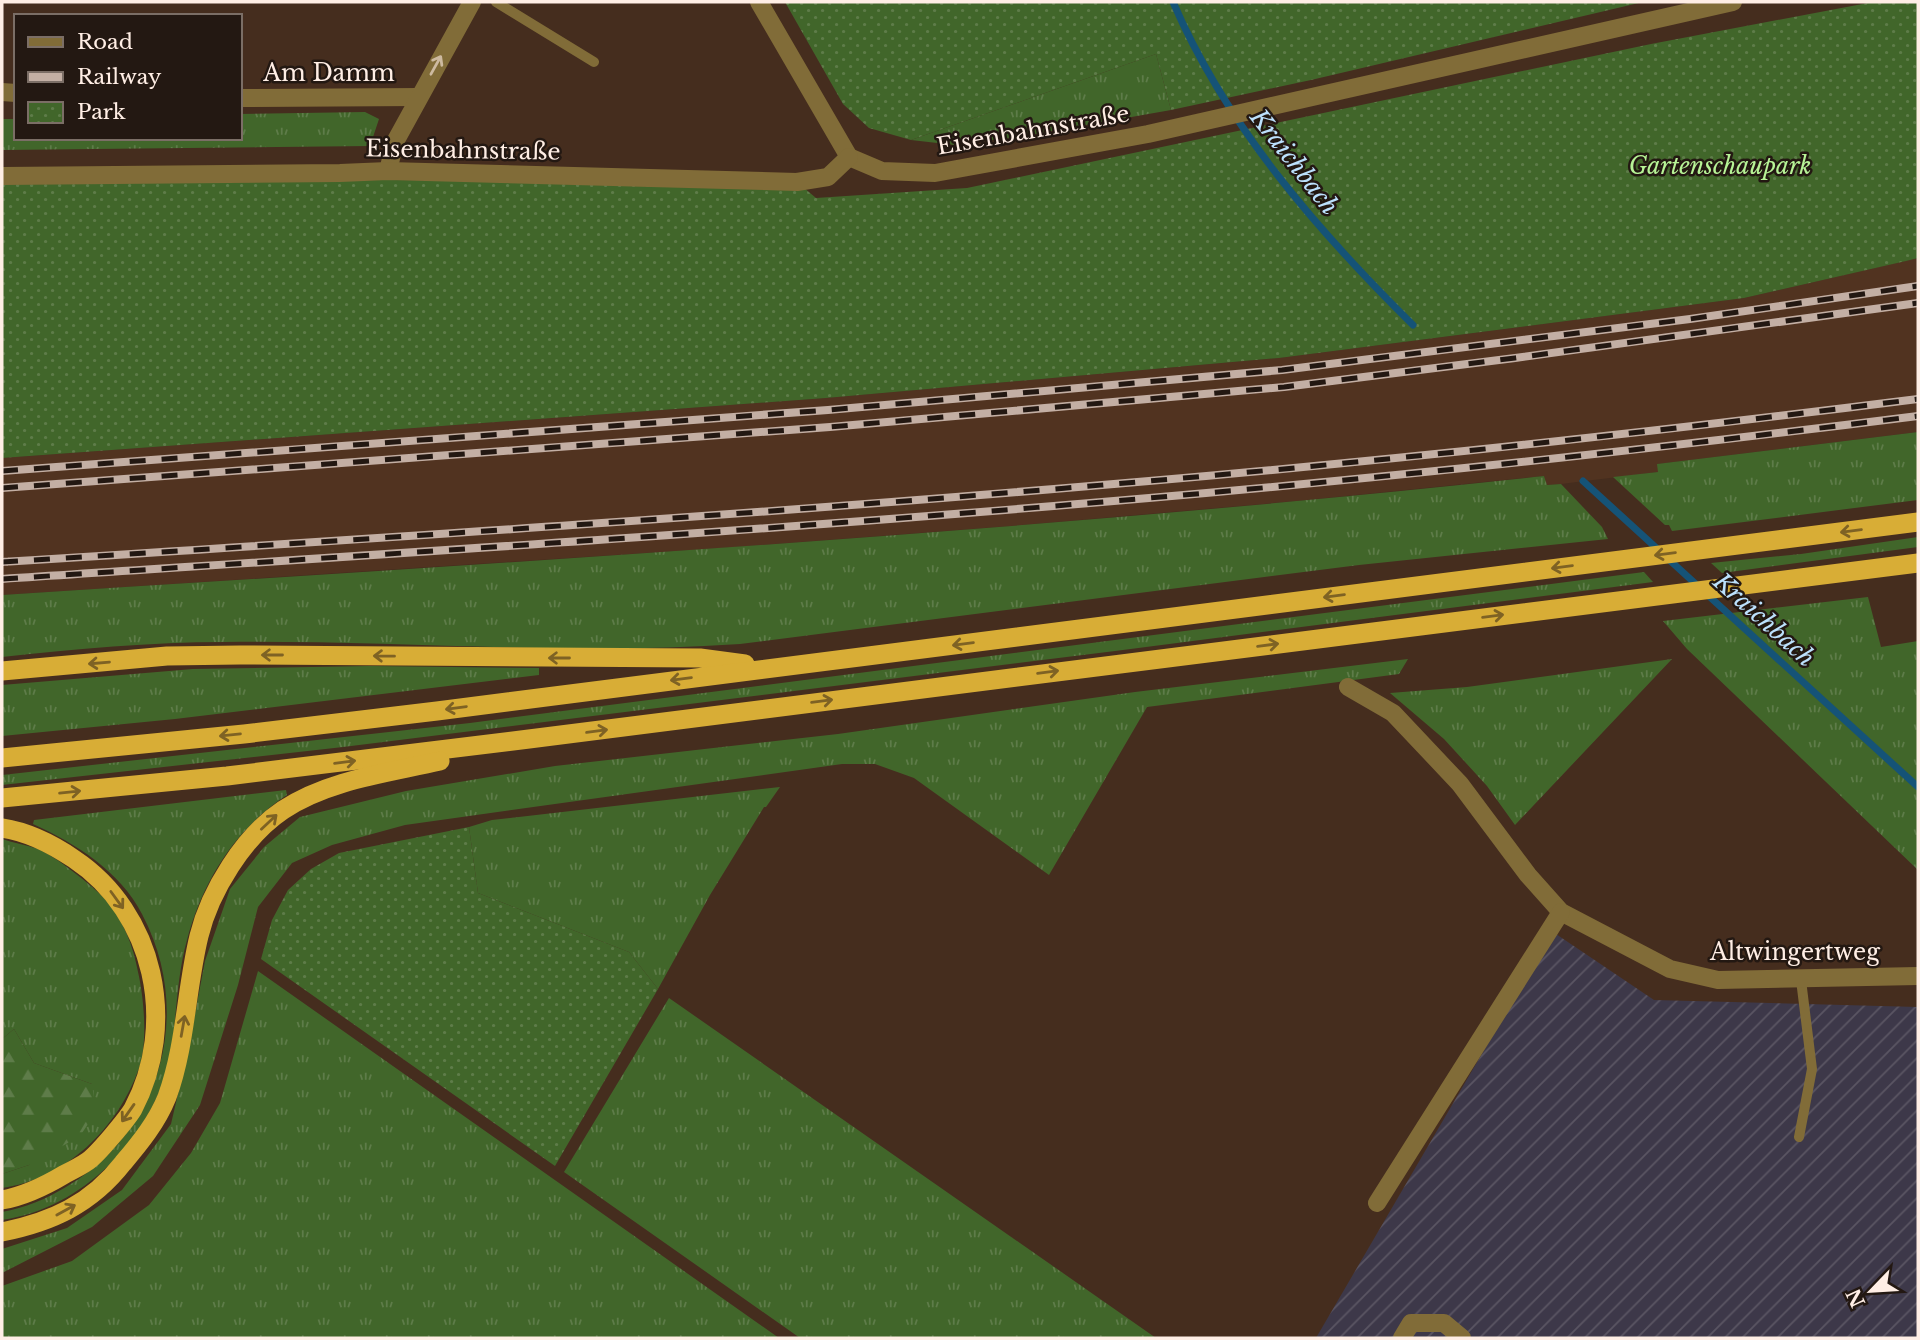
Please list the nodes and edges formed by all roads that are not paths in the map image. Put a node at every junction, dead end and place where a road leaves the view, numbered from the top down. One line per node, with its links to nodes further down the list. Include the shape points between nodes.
1 (472, 2): 6 (street, one-way to 1)
2 (496, 2): 5 (lane)
3 (759, 2): 8 (street)
4 (1733, 2): 8 (street, Eisenbahnstraße, via 1197,123 935,173 882,171)
5 (594, 62)
6 (419, 97): 7 (street, Am Damm); 9 (street, via 395,142)
7 (242, 98)
8 (849, 157): 9 (street, Eisenbahnstraße, via 828,177 797,182)
9 (388, 171): 10 (street, Eisenbahnstraße)
10 (2, 176)
11 (1918, 522): 13 (highway, one-way to 13)
12 (1918, 563): 16 (highway, one-way to 12)
13 (774, 668): 14 (highway, one-way to 14, via 700,658 240,655 167,656); 17 (highway, one-way to 17, via 244,734)
14 (2, 671)
15 (1348, 687): 20 (street, Altwingertweg, via 1392,713 1460,783)
16 (529, 740): 18 (highway, one-way to 16); 26 (highway, one-way to 16, via 43,1223 91,1197 149,1133 177,1060 199,933 234,858 258,832 281,811 330,788)
17 (2, 758)
18 (2, 798)
19 (2, 828): 24 (highway, one-way to 24, via 41,839 68,855 100,879 117,899 147,955 156,1012 150,1061 132,1111 90,1159 41,1189)
20 (1561, 912): 22 (street, Altwingertweg, via 1670,969 1718,980); 25 (street)
21 (1918, 976): 22 (street, Altwingertweg)
22 (1801, 980): 23 (lane, via 1812,1069)
23 (1798, 1137)
24 (2, 1200)
25 (1377, 1203)
26 (2, 1232)
27 (1402, 1338): 28 (street, via 1410,1323 1444,1323)
28 (1462, 1338)

